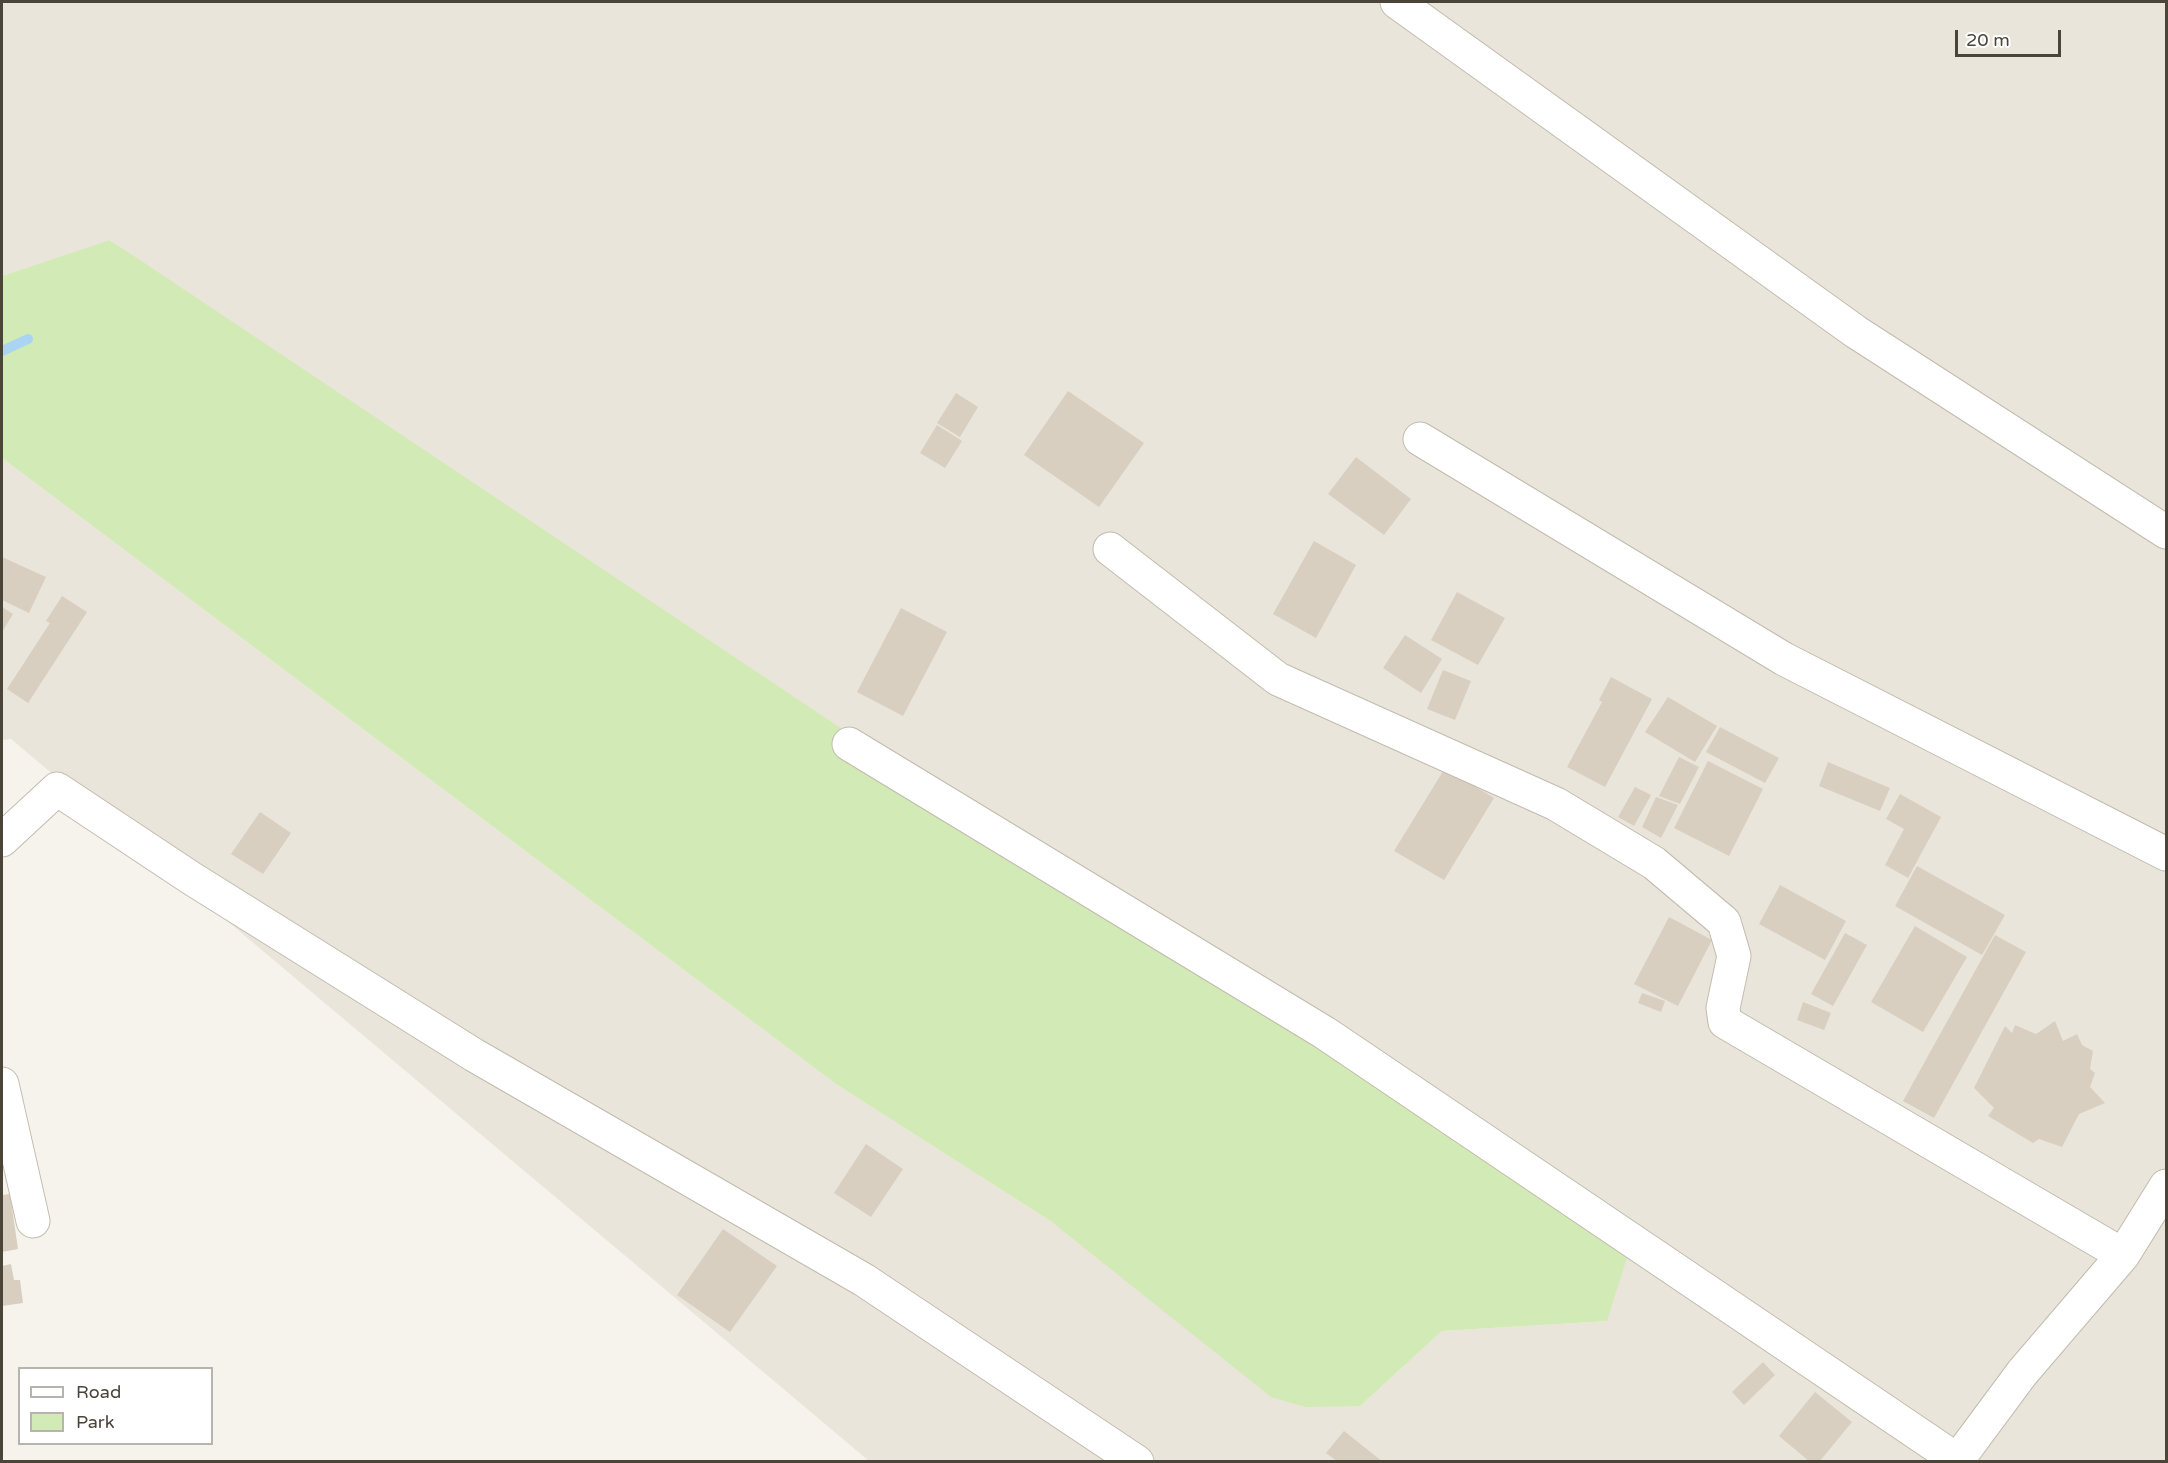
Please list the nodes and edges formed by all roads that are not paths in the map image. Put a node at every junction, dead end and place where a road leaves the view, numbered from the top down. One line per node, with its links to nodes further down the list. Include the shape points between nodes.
1 (1397, 2): 3 (street, via 1856,332)
2 (1420, 439): 7 (street, via 1784,659)
3 (2166, 532)
4 (1110, 549): 11 (street, via 1278,679 1556,804 1654,863 1724,922 1734,956 1723,1008 1725,1022)
5 (849, 744): 13 (street, via 1325,1034)
6 (2, 840): 12 (street, via 57,789 474,1055 864,1280)
7 (2166, 854)
8 (2, 1084): 10 (street)
9 (2166, 1186): 11 (street)
10 (33, 1221)
11 (2123, 1255): 13 (street, via 2022,1373)
12 (1137, 1461)
13 (1957, 1461)

